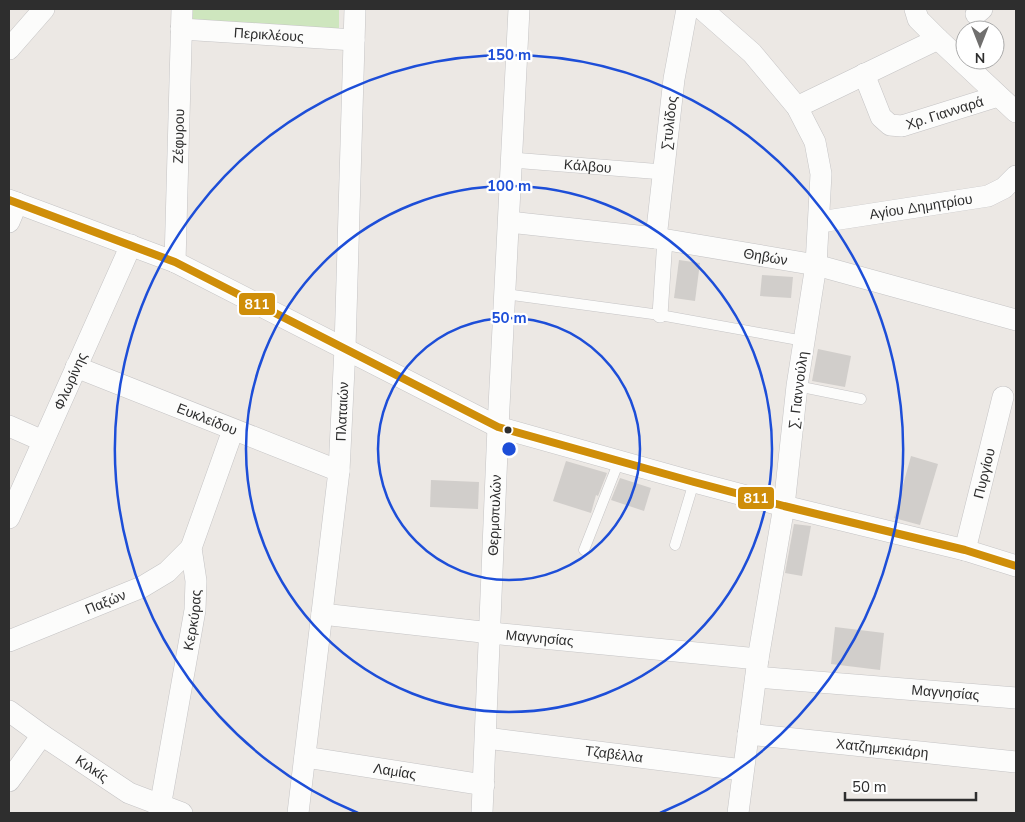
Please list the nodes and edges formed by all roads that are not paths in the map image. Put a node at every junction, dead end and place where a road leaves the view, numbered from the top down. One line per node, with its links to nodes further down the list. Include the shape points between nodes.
1 (44, 9): 10 (street)
2 (355, 9): 8 (street, Πλαταιών)
3 (519, 9): 15 (street, Θερμοπυλών)
4 (687, 9): 16 (street, Στυλίδος, via 674,79)
5 (702, 9): 13 (street, Σ. Γιαννούλη, via 752,53)
6 (914, 9): 9 (street, via 918,19)
7 (182, 19): 8 (street, Περικλέους); 23 (street, Ζέφυρου)
8 (354, 40): 29 (street, Πλαταιών)
9 (938, 40): 11 (street); 12 (street)
10 (9, 49)
11 (864, 74): 12 (street, Χρ. Γιανναρά, via 881,117 890,125 902,126); 13 (street)
12 (998, 96): 14 (street)
13 (798, 106): 20 (street, Σ. Γιαννούλη, via 815,142 822,174)
14 (1016, 112)
15 (512, 160): 16 (street, Κάλβου); 19 (street, Θερμοπυλών)
16 (663, 172): 21 (street, Στυλίδος)
17 (1016, 176): 20 (street, Αγίου Δημητρίου, via 1004,188 988,196)
18 (12, 208): 22 (street)
19 (509, 222): 21 (street, Θηβών); 25 (street, Θερμοπυλών)
20 (820, 222): 24 (street, Σ. Γιαννούλη)
21 (661, 239): 24 (street, Θηβών); 26 (street, Στυλίδος)
22 (131, 245): 23 (street); 30 (street, Φλωρίνης)
23 (174, 262): 29 (street)
24 (816, 266): 27 (street, Θηβών); 28 (street, Σ. Γιαννούλη)
25 (505, 294): 26 (lane); 35 (street, Θερμοπυλών)
26 (660, 315): 28 (lane)
27 (1016, 320)
28 (804, 341): 31 (street, Σ. Γιαννούλη)
29 (345, 348): 35 (street); 39 (street, Πλαταιών)
30 (76, 367): 36 (street, Ευκλείδου); 37 (street, Φλωρίνης)
31 (798, 386): 33 (lane); 41 (street, Σ. Γιαννούλη)
32 (1003, 397): 46 (street, Πυργίου)
33 (861, 399)
34 (9, 426): 37 (street)
35 (498, 427): 38 (street); 49 (street, Θερμοπυλών)
36 (233, 430): 39 (street, Ευκλείδου); 44 (street, Κερκύρας)
37 (43, 441): 42 (street, Φλωρίνης)
38 (619, 461): 40 (street); 45 (lane)
39 (339, 471): 48 (street, Πλαταιών)
40 (694, 482): 41 (street); 43 (lane)
41 (784, 506): 46 (street); 51 (street, Σ. Γιαννούλη)
42 (9, 518)
43 (675, 545)
44 (191, 548): 50 (street, Παξών, via 167,572 142,587); 62 (street, Κερκύρας, via 196,581 195,610)
45 (584, 550)
46 (966, 550): 47 (street)
47 (1016, 566)
48 (322, 614): 49 (street, Μαγνησίας); 57 (street, Πλαταιών)
49 (491, 633): 51 (street, Μαγνησίας); 56 (street, Θερμοπυλών)
50 (9, 641)
51 (757, 668): 52 (street, Μαγνησίας); 54 (street, Σ. Γιαννούλη)
52 (1016, 698)
53 (9, 711): 55 (street, Κιλκίς)
54 (748, 734): 58 (street, Χατζημπεκιάρη); 59 (street, Σ. Γιαννούλη)
55 (42, 736): 60 (street); 62 (street, Κιλκίς)
56 (486, 738): 59 (street, Τζαβέλλα); 61 (street, Θερμοπυλών)
57 (305, 757): 61 (street, Λαμίας); 64 (street, Πλαταιών)
58 (1016, 762)
59 (743, 770): 66 (street, Σ. Γιαννούλη)
60 (9, 781)
61 (484, 785): 65 (street, Θερμοπυλών)
62 (160, 810): 63 (street, Κιλκίς)
63 (182, 813)
64 (298, 813)
65 (482, 813)
66 (738, 813)

